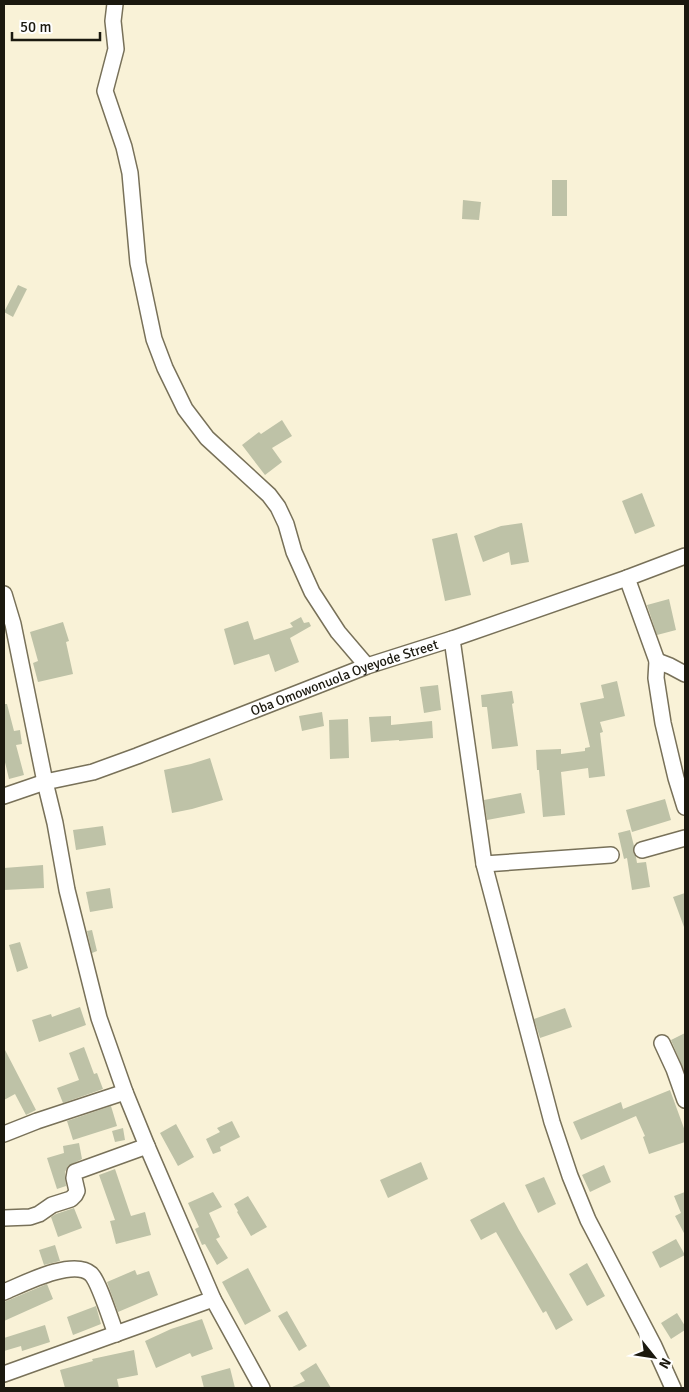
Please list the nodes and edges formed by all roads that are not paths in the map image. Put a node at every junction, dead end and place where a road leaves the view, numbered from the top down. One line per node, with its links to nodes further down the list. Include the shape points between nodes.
1 (115, 4): 7 (street, via 116,49 105,91 130,173 138,263 154,339 165,368 185,409 208,438 278,508 312,592 338,632)
2 (685, 556): 3 (street, Oba Omowonuola Oyeyode Street)
3 (627, 578): 5 (street, Oba Omowonuola Oyeyode Street); 6 (street)
4 (4, 594): 9 (street)
5 (452, 639): 7 (street, Oba Omowonuola Oyeyode Street); 15 (street)
6 (657, 661): 8 (street); 11 (street, via 656,678 664,723)
7 (367, 666): 9 (street, Oba Omowonuola Oyeyode Street, via 128,760 93,772)
8 (685, 674)
9 (45, 782): 10 (street, Oba Omowonuola Oyeyode Street); 17 (street, via 66,890 99,1018)
10 (4, 796)
11 (685, 807)
12 (685, 838): 13 (street)
13 (642, 850)
14 (611, 855): 15 (street)
15 (484, 864): 27 (street, via 552,1122 570,1176 588,1220)
16 (662, 1043): 18 (street)
17 (125, 1092): 19 (street); 20 (street)
18 (685, 1100)
19 (4, 1134)
20 (147, 1146): 21 (street, via 75,1172 75,1195 40,1214); 23 (street)
21 (4, 1218)
22 (4, 1292): 24 (street, via 71,1268 90,1273)
23 (213, 1300): 24 (street); 26 (street)
24 (116, 1334): 25 (street)
25 (4, 1374)
26 (262, 1388)
27 (674, 1388)

